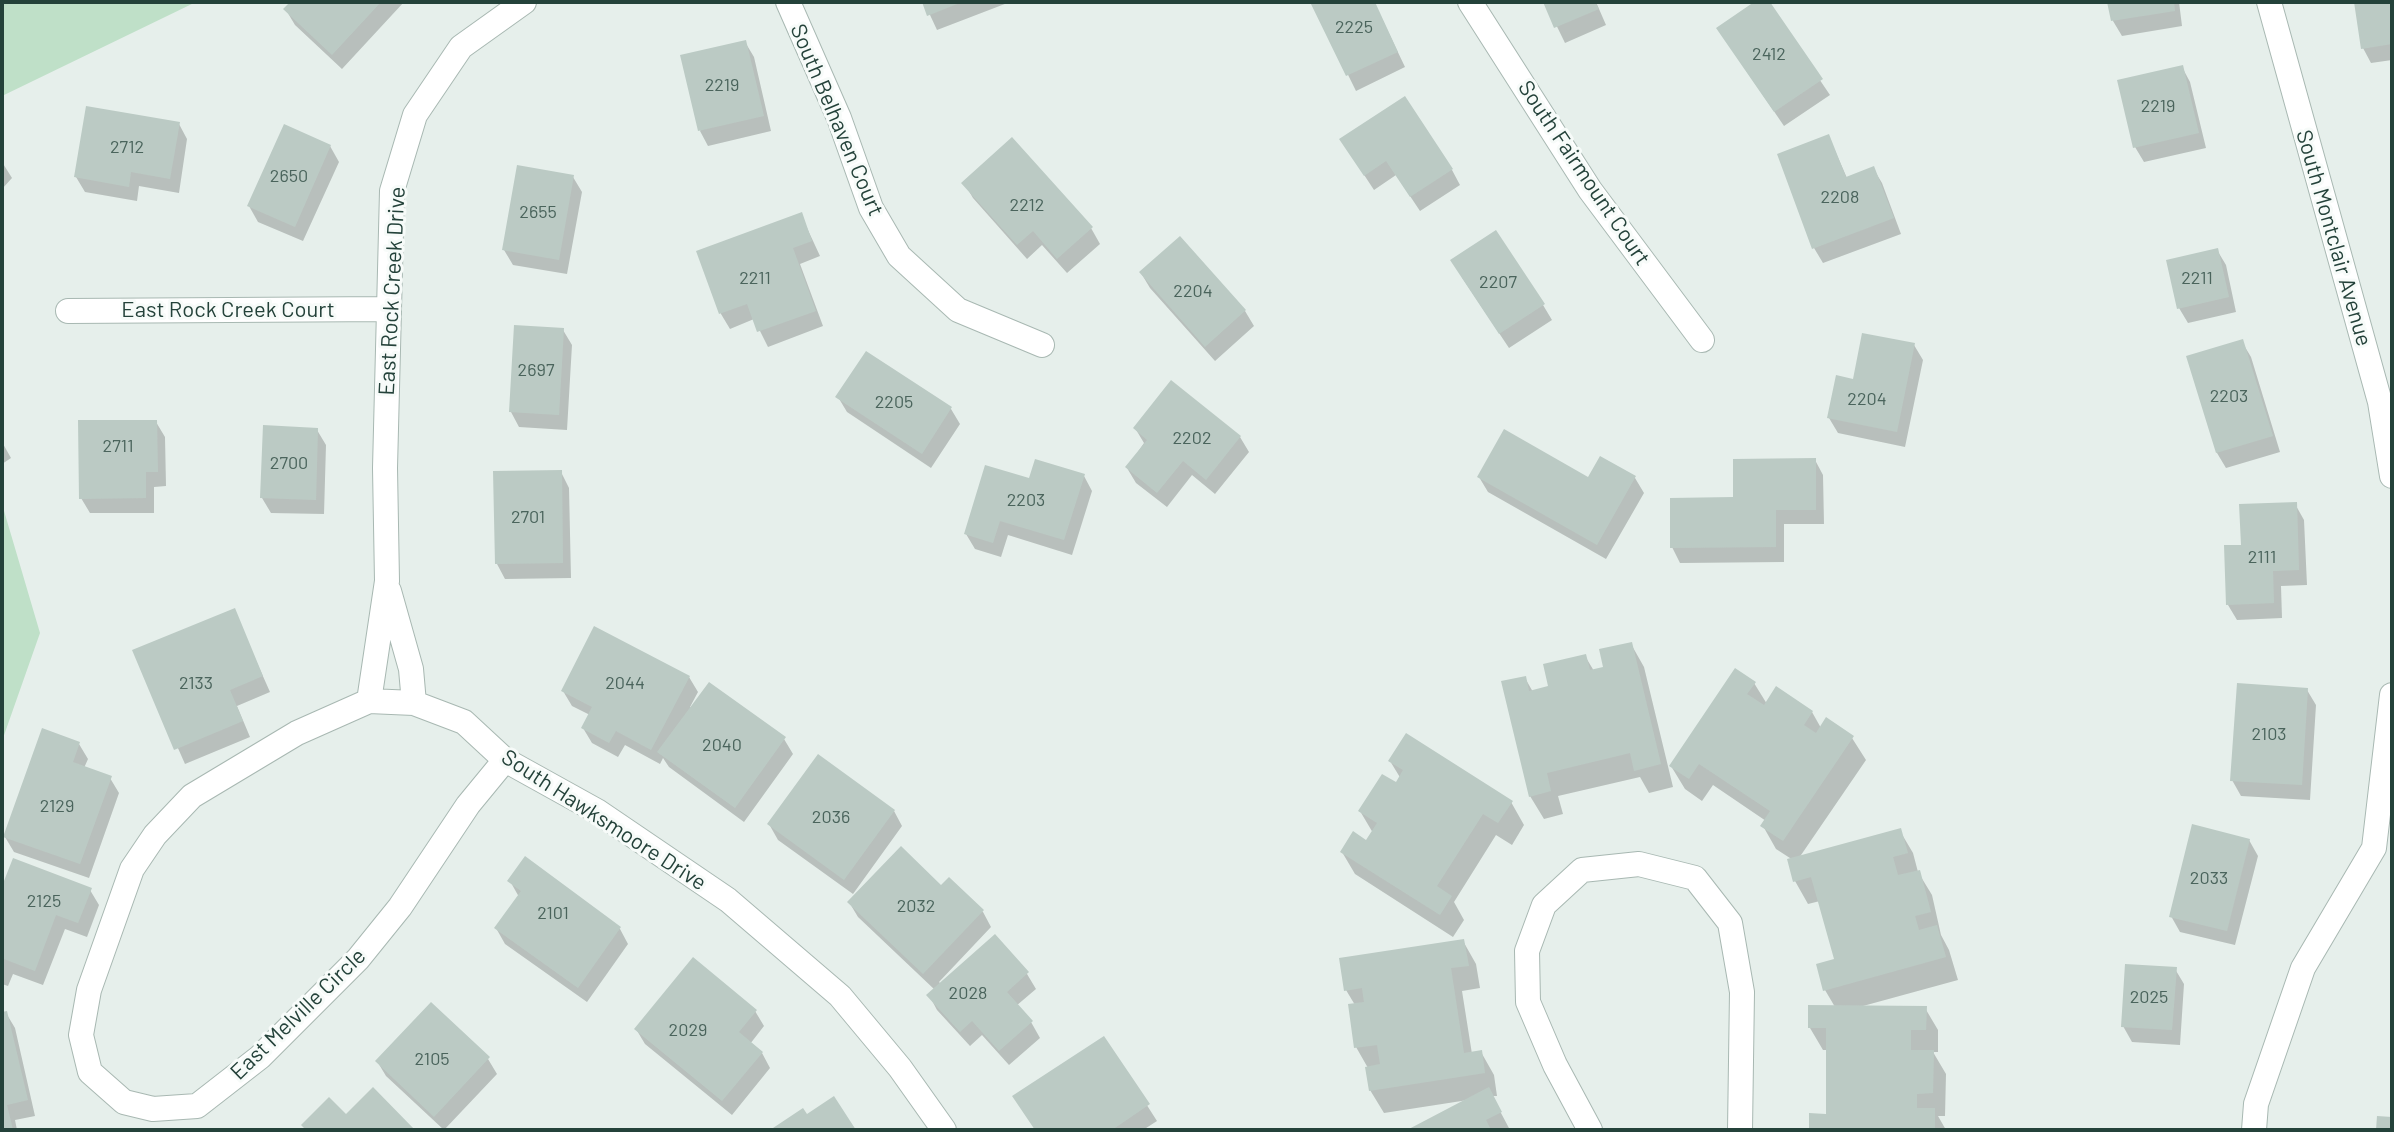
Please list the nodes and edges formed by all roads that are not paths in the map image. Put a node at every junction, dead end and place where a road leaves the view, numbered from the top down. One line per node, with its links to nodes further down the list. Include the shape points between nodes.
1 (524, 2): 5 (street, East Rock Creek Drive, via 461,47 415,115 392,191)
2 (788, 2): 8 (street, South Belhaven Court, via 871,208 899,256 958,310)
3 (1470, 2): 7 (street, South Fairmount Court, via 1590,190)
4 (2269, 2): 9 (street, South Montclair Avenue)
5 (389, 309): 6 (street, East Rock Creek Court); 11 (street, East Rock Creek Drive)
6 (68, 311)
7 (1702, 340)
8 (1042, 345)
9 (2386, 401): 10 (street, South Montclair Avenue)
10 (2392, 476)
11 (387, 581): 13 (street, East Rock Creek Drive); 14 (street, East Rock Creek Drive, via 411,669)
12 (2392, 695): 16 (street)
13 (369, 701): 14 (street, East Melville Circle); 15 (street, East Melville Circle, via 297,733 192,796 132,869 89,990 81,1035 90,1072 124,1102 153,1109 197,1106 260,1057 358,959)
14 (414, 703): 15 (street, South Hawksmoore Drive, via 464,722)
15 (505, 760): 17 (street, South Hawksmoore Drive, via 597,811 728,900 840,996)
16 (2383, 851): 20 (street, via 2303,968 2256,1104)
17 (944, 1130)
18 (1590, 1130): 19 (street, via 1528,1002 1527,951 1544,905 1582,870 1639,864 1695,878 1730,923 1742,992)
19 (1740, 1130)
20 (2254, 1130)

